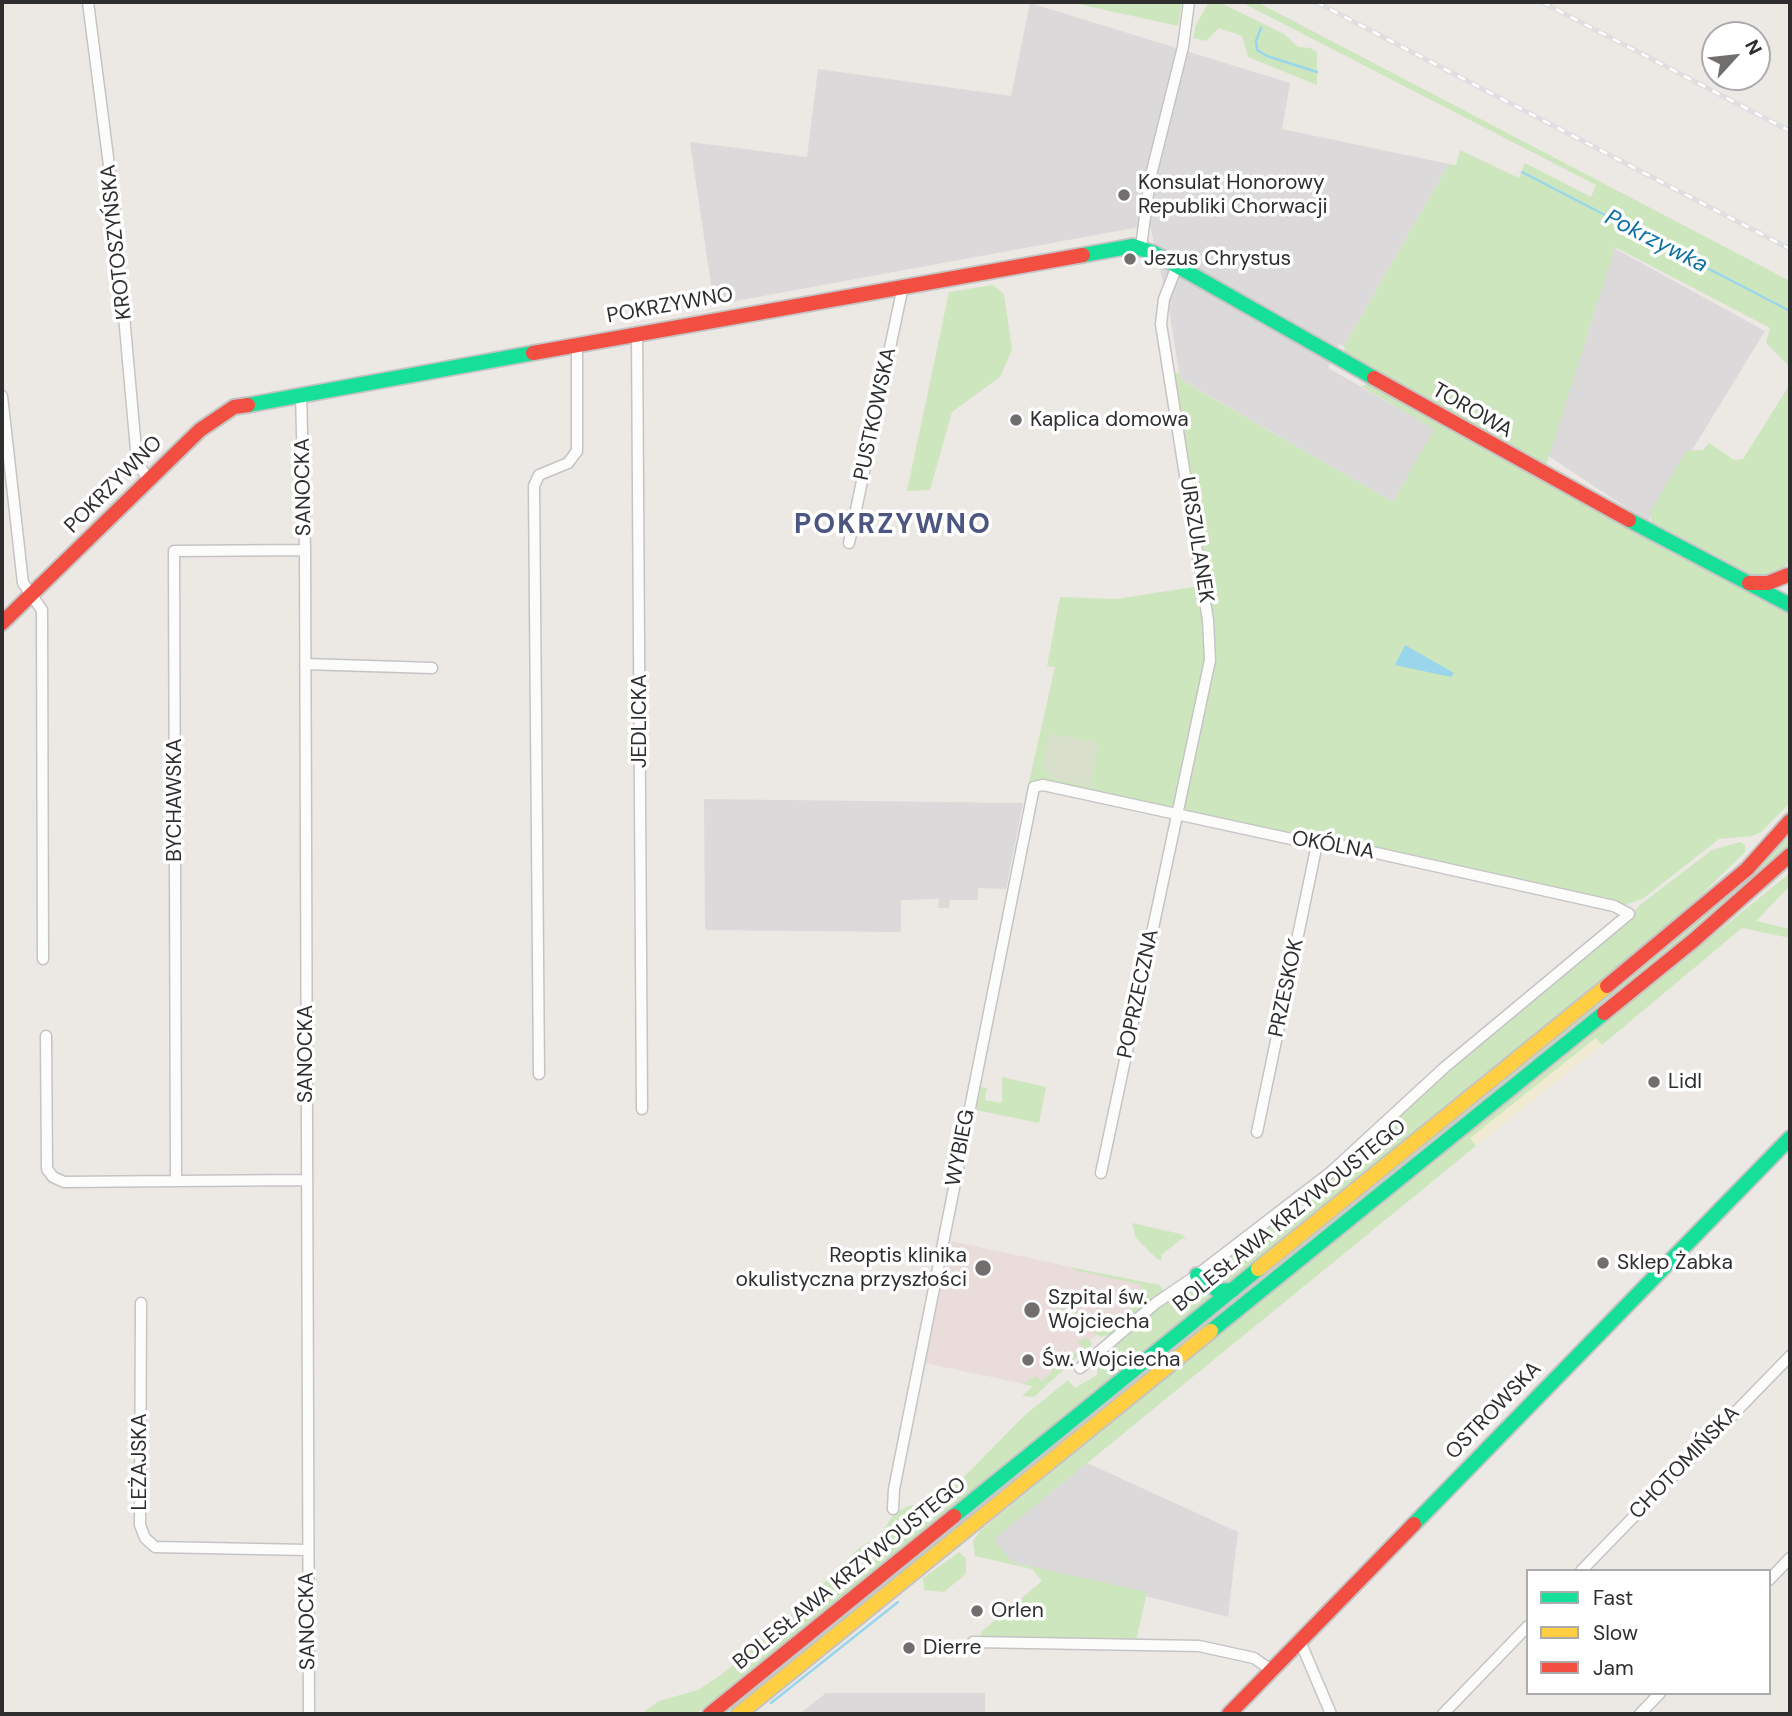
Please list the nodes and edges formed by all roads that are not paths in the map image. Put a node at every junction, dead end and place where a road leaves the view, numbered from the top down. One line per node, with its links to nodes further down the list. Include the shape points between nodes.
1 (88, 2): 10 (street, KROTOSZYŃSKA, via 114,204 137,461)
2 (1189, 2): 3 (street, via 1183,47 1150,179)
3 (1141, 247): 4 (street, TOROWA); 5 (street, POKRZYWNO)
4 (1177, 266): 14 (street, TOROWA, via 1514,459); 21 (street, URSZULANEK, via 1164,299 1161,324 1210,640 1206,683)
5 (903, 286): 6 (street, POKRZYWNO); 11 (street, PUSTKOWSKA)
6 (637, 333): 7 (street, POKRZYWNO); 29 (street, JEDLICKA)
7 (577, 343): 8 (street, POKRZYWNO); 28 (street, via 577,451 568,463 539,475 534,486)
8 (301, 393): 10 (street, POKRZYWNO, via 225,411); 12 (street, SANOCKA)
9 (2, 396): 15 (street, via 23,583)
10 (148, 480): 15 (street, POKRZYWNO)
11 (849, 543)
12 (305, 550): 18 (street, SANOCKA); 34 (street, BYCHAWSKA, via 174,551)
13 (1789, 573): 14 (street, via 1768,583); 16 (street, via 1784,589)
14 (1744, 582): 16 (street, TOROWA)
15 (31, 596): 17 (street, POKRZYWNO); 26 (street, via 42,610)
16 (1789, 603)
17 (2, 624)
18 (305, 664): 19 (street); 33 (street, SANOCKA)
19 (432, 668)
20 (1034, 787): 21 (street, OKÓLNA, via 1043,785); 40 (street, WYBIEG)
21 (1178, 814): 23 (street, OKÓLNA); 32 (street, POPRZECZNA)
22 (1790, 821): 36 (street, BOLESŁAWA KRZYWOUSTEGO, via 1747,869 1696,914)
23 (1317, 844): 25 (street, OKÓLNA, via 1345,846 1601,903); 30 (street, PRZESKOK)
24 (1790, 855): 52 (street, BOLESŁAWA KRZYWOUSTEGO, via 1711,926)
25 (1629, 914): 35 (street, BOLESŁAWA KRZYWOUSTEGO, via 1445,1067 1322,1180)
26 (43, 959)
27 (46, 1036): 34 (street, via 47,1169 53,1177 64,1182)
28 (539, 1074)
29 (642, 1109)
30 (1257, 1132)
31 (1790, 1138): 46 (street, OSTROWSKA)
32 (1101, 1173)
33 (306, 1180): 34 (street); 41 (street, SANOCKA)
34 (176, 1181)
35 (1197, 1275): 36 (street, via 1218,1291); 39 (street, BOLESŁAWA KRZYWOUSTEGO, via 1147,1309)
36 (1233, 1290): 51 (street, BOLESŁAWA KRZYWOUSTEGO)
37 (141, 1303): 41 (street, LEŻAJSKA, via 140,1525 145,1538 155,1548)
38 (1790, 1356): 43 (street, CHOTOMIŃSKA)
39 (1080, 1368)
40 (893, 1509)
41 (307, 1549): 50 (street, SANOCKA)
42 (1790, 1558): 44 (street)
43 (1583, 1569)
44 (1771, 1578)
45 (1526, 1628): 55 (street)
46 (1300, 1641): 48 (street, OSTROWSKA); 54 (street)
47 (973, 1642): 48 (street, via 1199,1646 1254,1658)
48 (1271, 1670): 53 (street, OSTROWSKA)
49 (1658, 1695): 56 (street)
50 (309, 1714)
51 (710, 1714)
52 (739, 1714)
53 (1229, 1714)
54 (1331, 1714)
55 (1443, 1714)
56 (1640, 1714)

